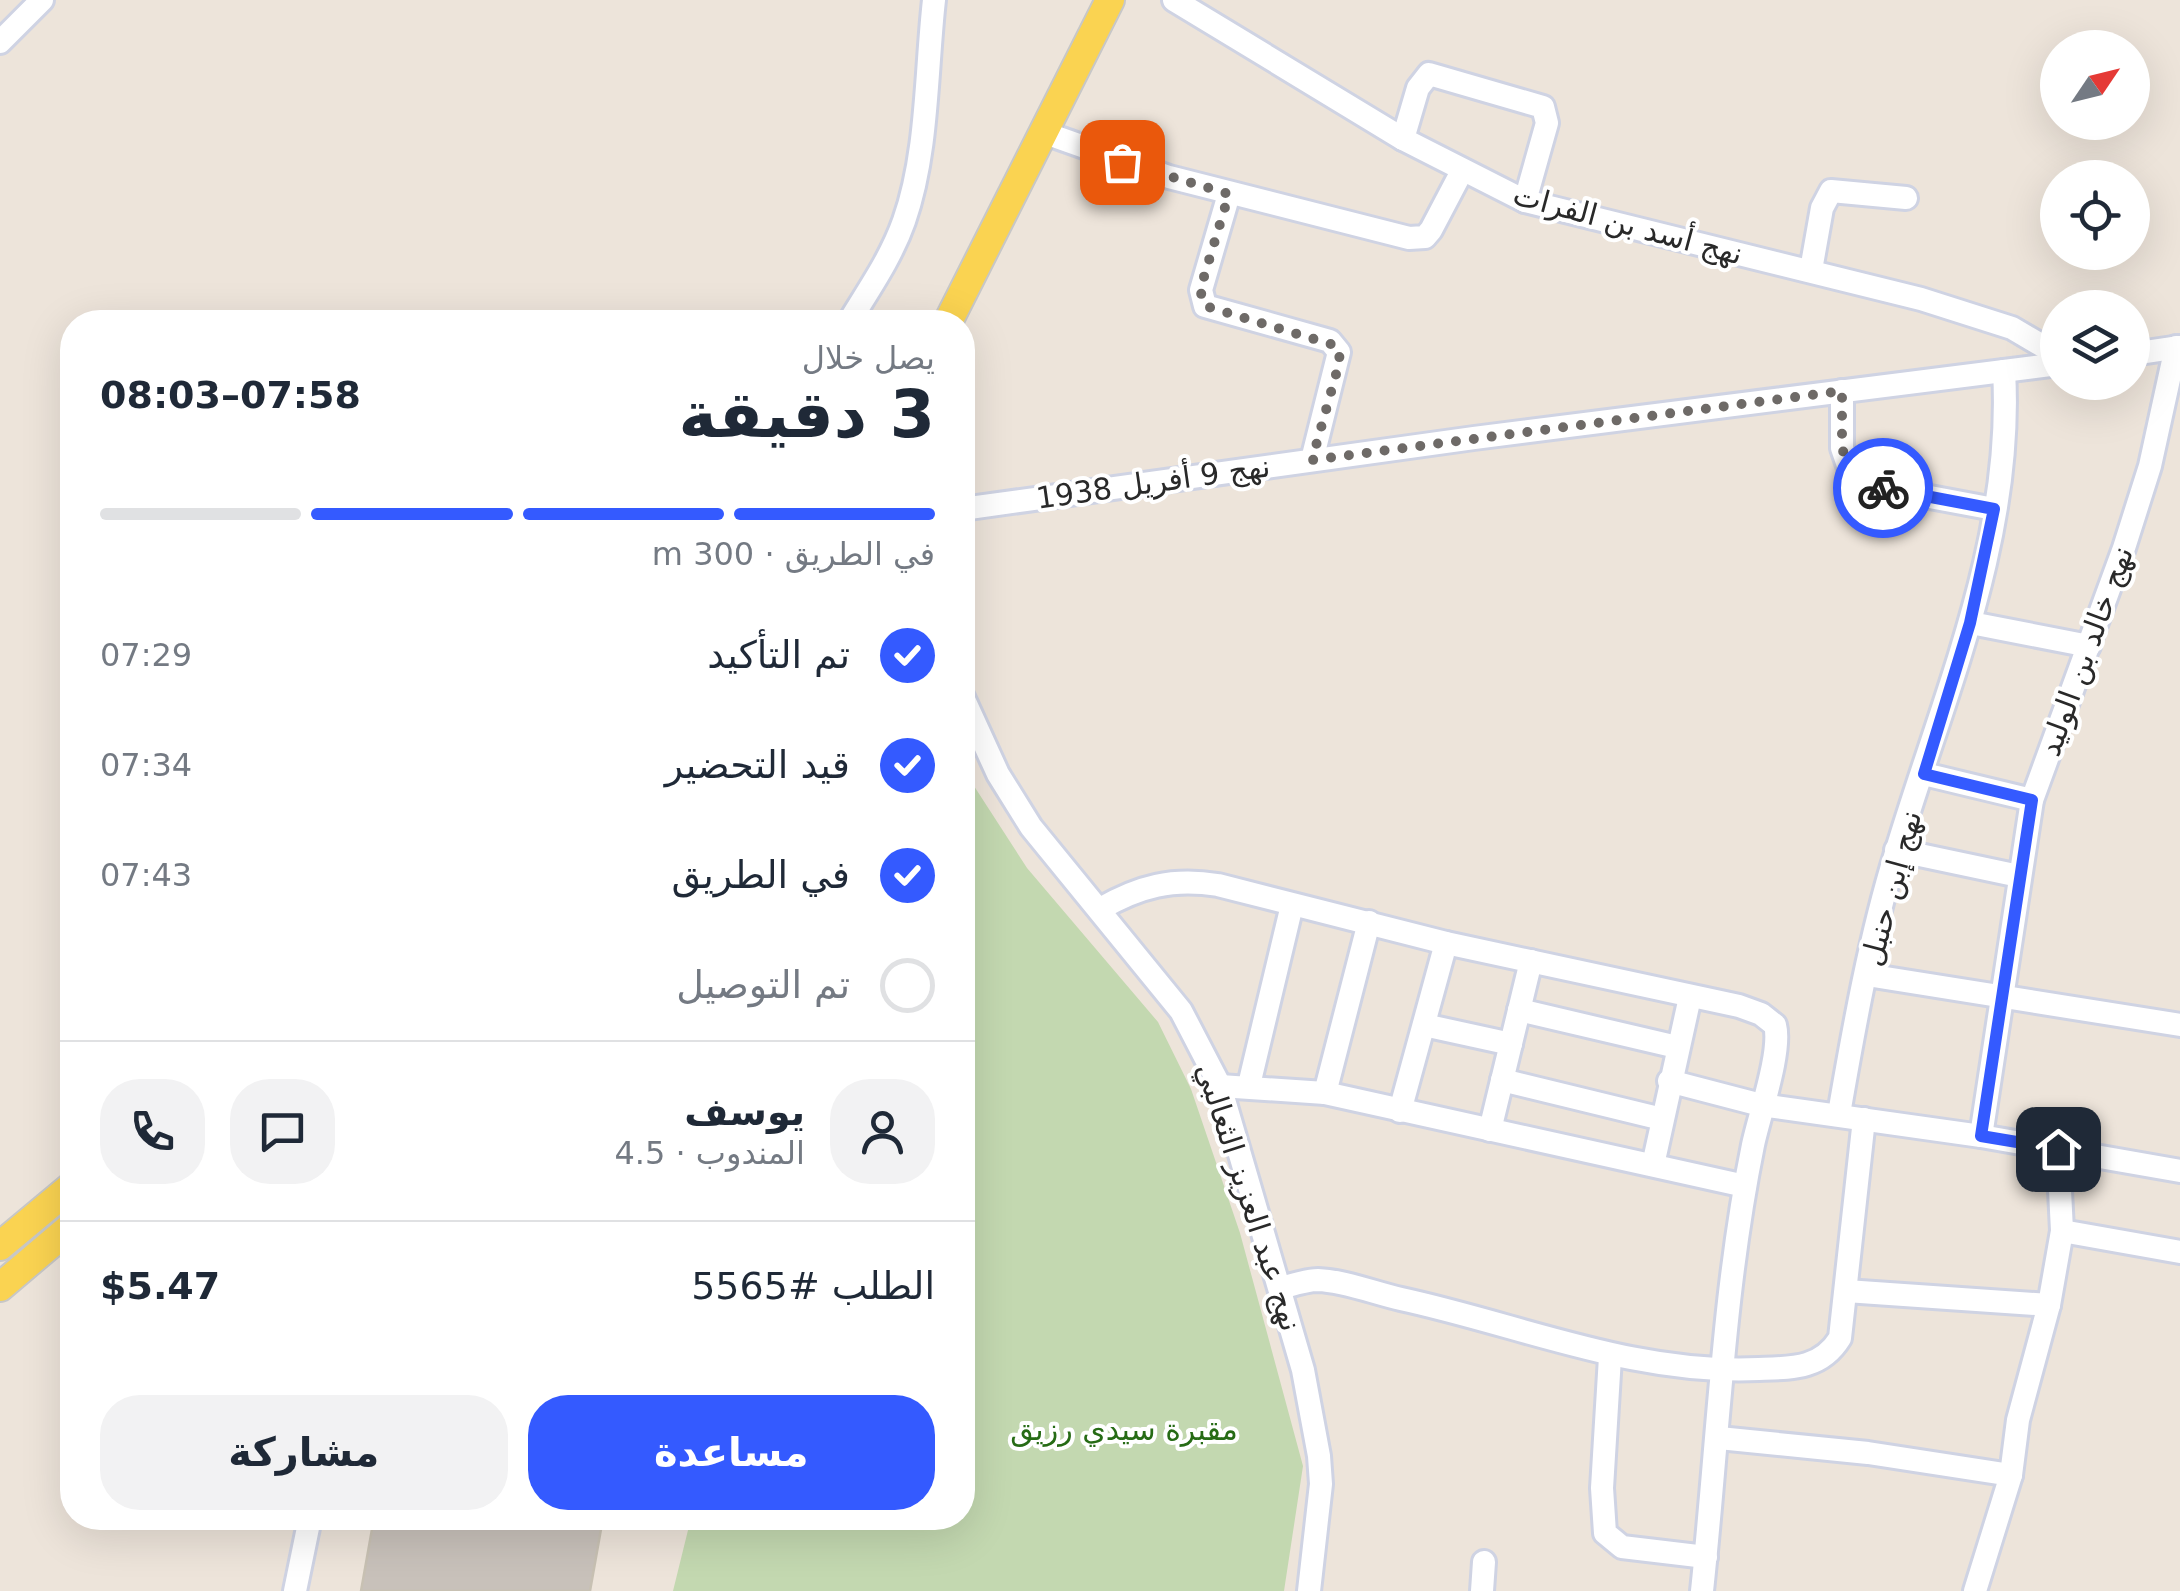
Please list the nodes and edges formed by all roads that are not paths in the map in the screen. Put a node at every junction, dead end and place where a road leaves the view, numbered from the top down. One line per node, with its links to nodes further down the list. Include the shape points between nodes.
1 (42, 0): 5 (street)
2 (934, 0): 13 (street, via 906,216)
3 (1110, 0): 6 (main road)
4 (1174, 0): 7 (street, نهج أسد بن الفرات)
5 (0, 42)
6 (1045, 133): 9 (street); 14 (main road)
7 (1404, 139): 8 (street, نهج أسد بن الفرات); 11 (street, via 1418,88 1429,74 1542,108 1547,123)
8 (1462, 171): 9 (street, via 1438,221 1418,238); 11 (street, نهج أسد بن الفرات)
9 (1229, 194): 21 (street, via 1200,290 1205,306 1330,341 1339,352)
10 (1906, 198): 12 (street, via 1831,191)
11 (1525, 202): 12 (street, نهج أسد بن الفرات)
12 (1811, 270): 15 (street, نهج أسد بن الفرات, via 2012,328)
13 (857, 310)
14 (954, 310)
15 (2040, 344)
16 (2178, 347): 17 (street); 25 (street, نهج خالد بن الوليد, via 2150,466)
17 (2150, 351)
18 (2040, 366): 19 (street, نهج 9 أفريل 1938)
19 (2004, 371): 20 (street, نهج 9 أفريل 1938); 23 (street, نهج إبن حنبل)
20 (1842, 391): 21 (street, نهج 9 أفريل 1938); 23 (street, via 1842,448 1852,477)
21 (1312, 460): 22 (street, نهج 9 أفريل 1938)
22 (975, 507)
23 (1994, 509): 24 (street, نهج إبن حنبل)
24 (1970, 623): 25 (street); 27 (street, نهج إبن حنبل)
25 (2089, 646): 28 (street, نهج خالد بن الوليد)
26 (975, 724): 32 (street, نهج عبد العزيز الثعالبي, via 1031,827)
27 (1924, 774): 28 (street); 29 (street, نهج إبن حنبل)
28 (2032, 800): 30 (street, نهج خالد بن الوليد)
29 (1896, 850): 30 (street); 36 (street, نهج إبن حنبل)
30 (2019, 876): 38 (street, نهج خالد بن الوليد)
31 (1292, 906): 32 (street, via 1182,881 1153,884); 33 (street); 46 (street)
32 (1100, 909): 47 (street, نهج عبد العزيز الثعالبي, via 1181,1012)
33 (1369, 922): 34 (street); 48 (street)
34 (1446, 943): 35 (street); 40 (street)
35 (1530, 961): 37 (street); 39 (street)
36 (1867, 975): 38 (street); 51 (street, نهج إبن حنبل)
37 (1690, 997): 43 (street); 49 (street, via 1750,1009 1775,1026)
38 (2005, 998): 41 (street); 55 (street, نهج خالد بن الوليد)
39 (1519, 1010): 42 (street); 43 (street)
40 (1424, 1025): 42 (street); 50 (street)
41 (2180, 1025)
42 (1511, 1044): 44 (street)
43 (1676, 1047): 45 (street)
44 (1502, 1080): 52 (street); 54 (street)
45 (1670, 1081): 49 (street); 52 (street)
46 (1249, 1085): 47 (street); 48 (street)
47 (1220, 1086): 66 (street, نهج عبد العزيز الثعالبي)
48 (1325, 1093): 50 (street)
49 (1761, 1104): 51 (street); 59 (street)
50 (1400, 1111): 54 (street)
51 (1839, 1114): 53 (street)
52 (1662, 1119): 57 (street)
53 (1864, 1120): 55 (street); 67 (street)
54 (1490, 1130): 57 (street)
55 (1981, 1136): 56 (street)
56 (2058, 1149): 58 (street); 61 (street)
57 (1653, 1165): 59 (street)
58 (2180, 1172)
59 (1745, 1186): 70 (street)
60 (60, 1196): 63 (main road)
61 (2062, 1231): 64 (street); 68 (street)
62 (60, 1236): 65 (main road)
63 (0, 1246)
64 (2180, 1252)
65 (0, 1288)
66 (1281, 1288): 69 (street, via 1317,1280 1480,1317); 77 (street, نهج عبد العزيز الثعالبي, via 1322,1484)
67 (1846, 1292): 68 (street); 70 (street, via 1840,1338 1821,1360)
68 (2049, 1305): 72 (street, via 2018,1420)
69 (1610, 1356): 70 (street); 74 (street, via 1604,1533 1622,1547)
70 (1720, 1371): 71 (street)
71 (1719, 1438): 72 (street); 74 (street)
72 (2011, 1475): 80 (street)
73 (308, 1530): 76 (street)
74 (1706, 1557): 79 (street)
75 (1484, 1562): 78 (street)
76 (295, 1591)
77 (1309, 1591)
78 (1482, 1591)
79 (1702, 1591)
80 (1975, 1591)

